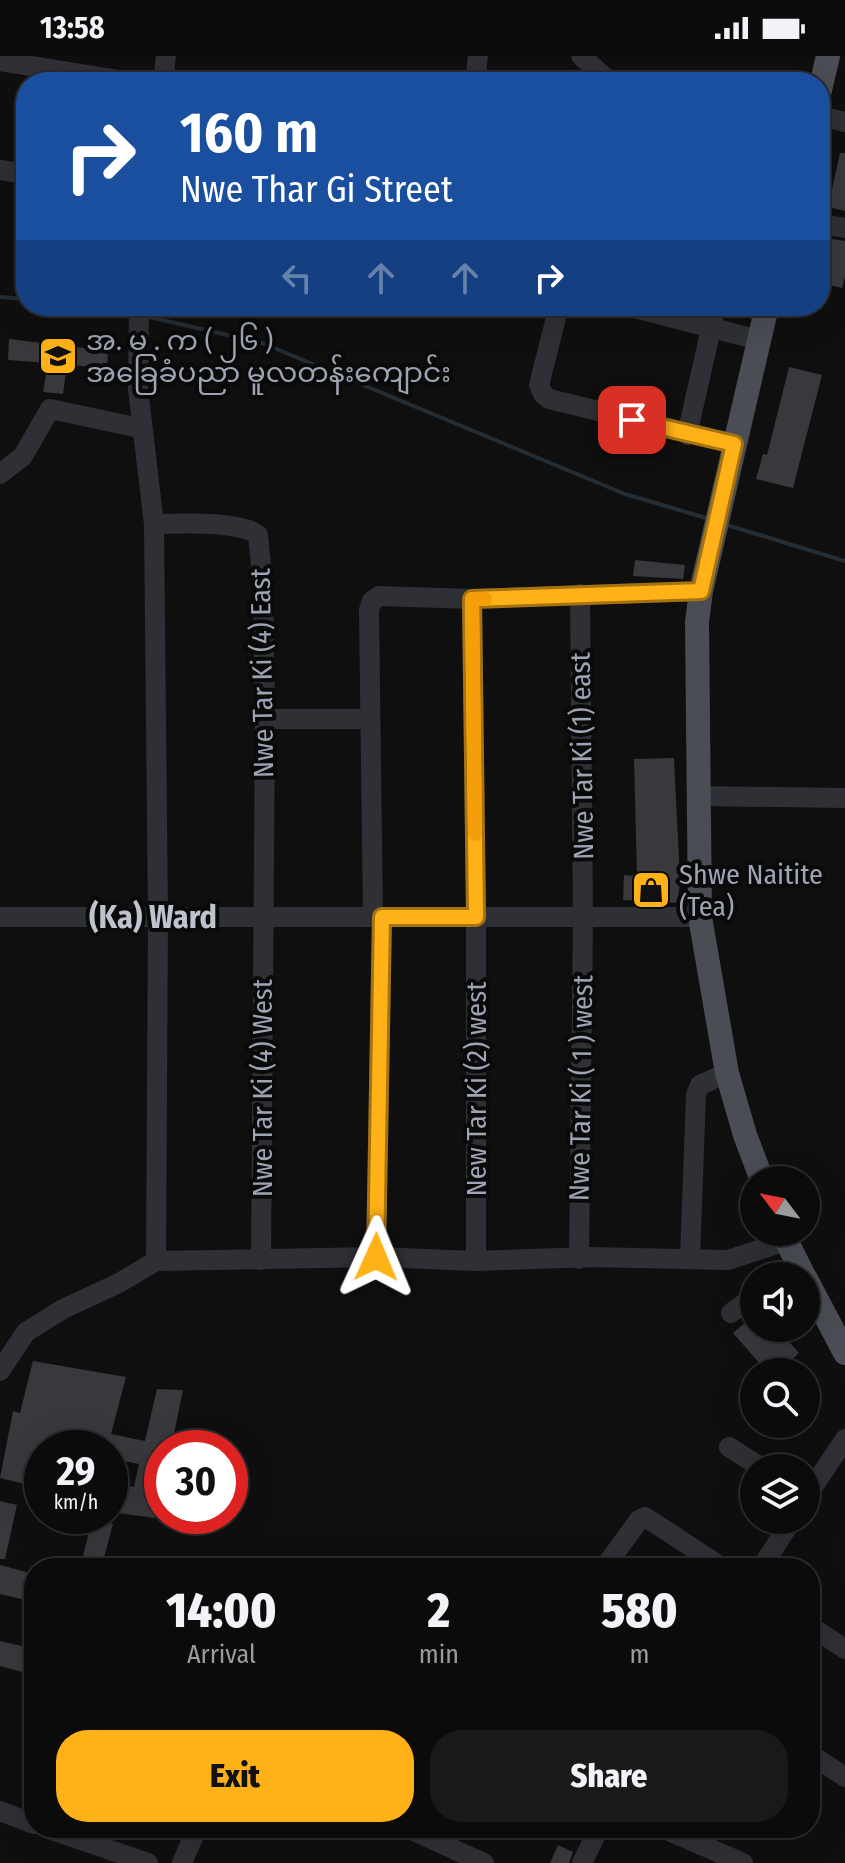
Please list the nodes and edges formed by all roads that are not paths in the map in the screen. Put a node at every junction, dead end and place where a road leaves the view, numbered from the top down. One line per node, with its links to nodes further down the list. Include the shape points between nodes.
1 (581, 56): 4 (street)
2 (0, 61): 3 (street)
3 (69, 72)
4 (599, 72)
5 (138, 316): 12 (street)
6 (556, 316): 13 (street, via 539,385 543,394)
7 (667, 316): 10 (street)
8 (714, 316): 10 (street)
9 (765, 316): 11 (main road)
10 (712, 327): 11 (street); 13 (street)
11 (759, 340): 14 (main road)
12 (140, 428): 15 (street, via 50,409 23,456); 16 (street)
13 (687, 435): 14 (street)
14 (734, 444): 17 (main road)
15 (0, 474)
16 (154, 524): 20 (street, Nwe Tar Ki (4) East, via 250,529 258,535); 30 (street)
17 (701, 591): 18 (street); 22 (main road)
18 (580, 594): 19 (street); 28 (street, Nwe Tar Ki (1) east)
19 (472, 599): 21 (street, via 379,596 372,601); 27 (street, New Tar Ki (2) west)
20 (265, 719): 21 (street); 25 (street, Nwe Tar Ki (4) East)
21 (370, 719): 26 (street)
22 (698, 796): 23 (street); 29 (main road)
23 (845, 798)
24 (0, 917): 30 (street)
25 (263, 917): 26 (street); 30 (street); 37 (street, Nwe Tar Ki (4) West)
26 (378, 917): 27 (street); 34 (street)
27 (476, 917): 28 (street); 39 (street, New Tar Ki (2) west)
28 (583, 917): 29 (street); 36 (street, Nwe Tar Ki ( 1 ) west)
29 (700, 917): 31 (main road)
30 (158, 918): 38 (street)
31 (727, 1073): 32 (main road); 35 (street, via 700,1085 696,1095)
32 (757, 1166)
33 (756, 1246): 35 (street, via 720,1259)
34 (376, 1257): 37 (street); 39 (street)
35 (690, 1258): 36 (street)
36 (579, 1259): 39 (street)
37 (261, 1260): 38 (street)
38 (156, 1261): 44 (street, via 26,1332)
39 (476, 1261)
40 (740, 1306): 42 (street)
41 (820, 1312): 43 (main road)
42 (731, 1313)
43 (845, 1353)
44 (0, 1371)
45 (845, 1439): 48 (street)
46 (729, 1447): 47 (street)
47 (740, 1454)
48 (820, 1476)
49 (783, 1534): 52 (street)
50 (611, 1558): 51 (street, via 645,1517)
51 (708, 1558)
52 (767, 1558)
53 (820, 1633): 54 (street)
54 (845, 1649)
55 (820, 1761): 56 (street)
56 (845, 1777)
57 (0, 1811): 58 (street)
58 (24, 1820)
59 (74, 1838): 64 (street)
60 (193, 1838): 65 (street)
61 (429, 1838): 66 (street)
62 (594, 1838): 67 (street)
63 (685, 1838): 68 (street)
64 (148, 1863)
65 (182, 1863)
66 (484, 1863)
67 (582, 1863)
68 (743, 1863)

